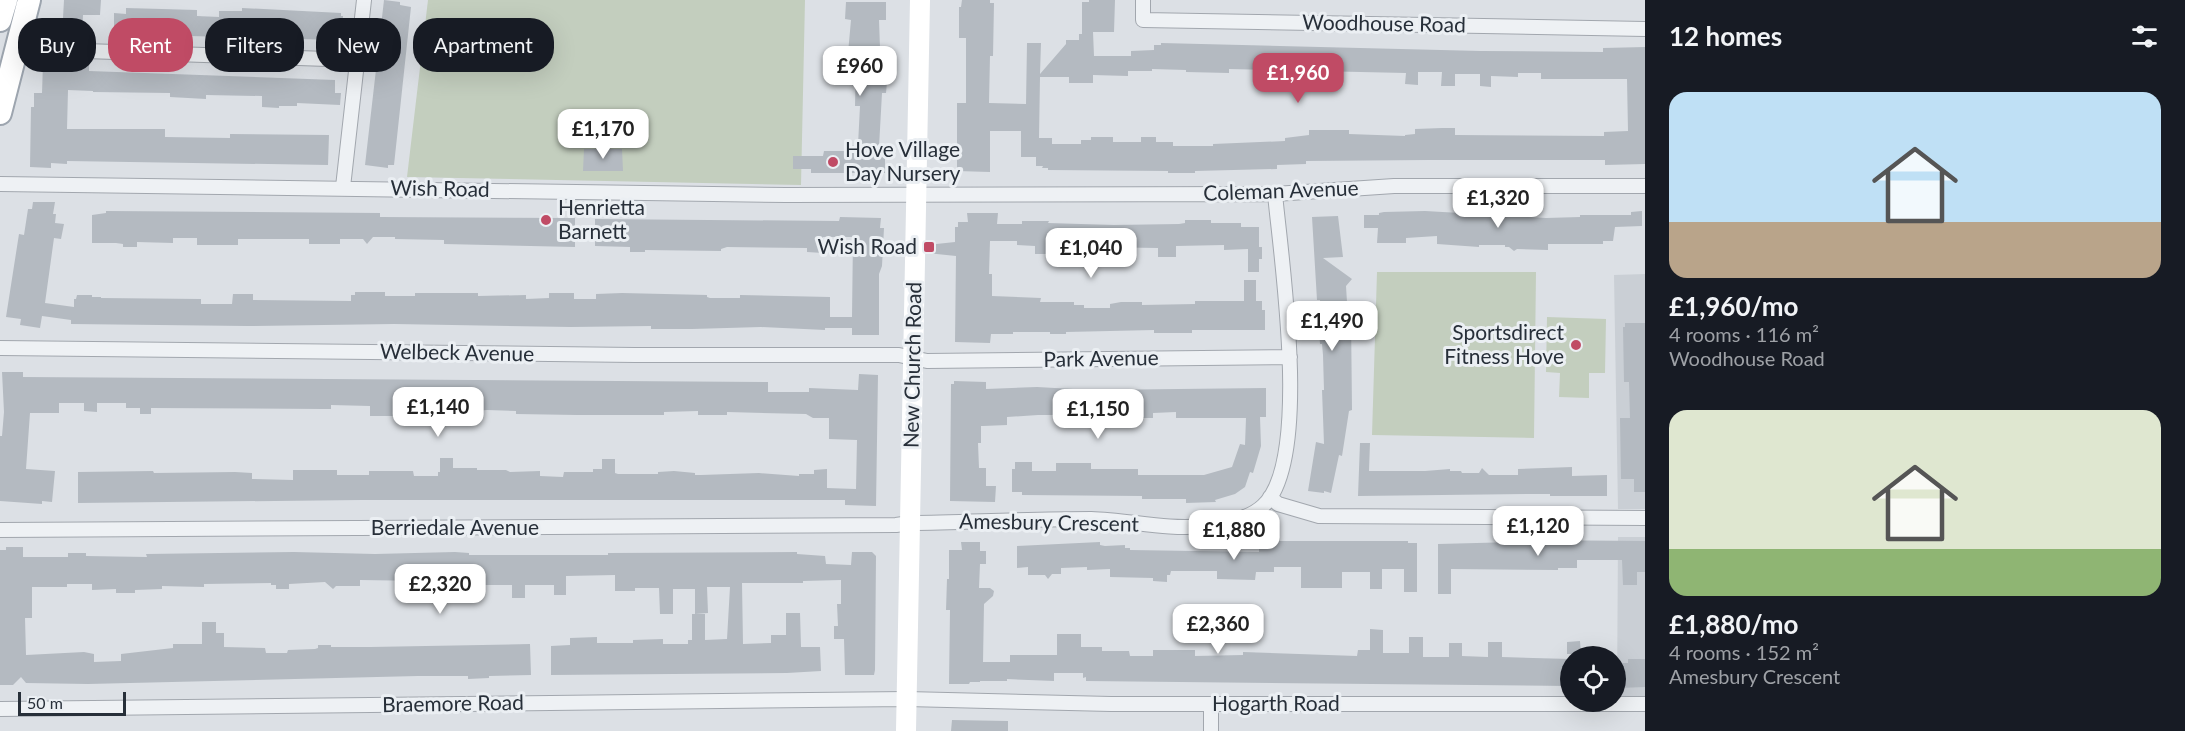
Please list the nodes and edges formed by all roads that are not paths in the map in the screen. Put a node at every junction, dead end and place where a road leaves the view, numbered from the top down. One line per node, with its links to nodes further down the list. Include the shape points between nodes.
1 (6, 0): 7 (main road)
2 (29, 0): 9 (main road)
3 (364, 0): 6 (street)
4 (920, 0): 17 (main road, New Church Road)
5 (1143, 0): 8 (street, Woodhouse Road, via 1143,20)
6 (362, 18)
7 (0, 20)
8 (1645, 29)
9 (16, 45): 10 (street, via 26,49); 12 (main road)
10 (316, 59)
11 (356, 72): 15 (street)
12 (0, 113)
13 (0, 184): 15 (street, Wish Road)
14 (1645, 186): 16 (street, Coleman Avenue, via 1394,186)
15 (343, 188): 17 (street, Wish Road)
16 (1275, 194): 17 (street, Coleman Avenue); 19 (street)
17 (916, 195): 20 (main road, New Church Road)
18 (0, 348): 20 (street, Welbeck Avenue)
19 (1290, 357): 20 (street, Park Avenue, via 927,361); 21 (street, via 1288,438)
20 (913, 358): 23 (main road, New Church Road)
21 (1270, 497): 22 (street, via 1278,504 1319,516); 23 (street, Amesbury Crescent, via 1245,516 1207,526 1093,519)
22 (1645, 518)
23 (909, 523): 24 (street, Berriedale Avenue); 25 (main road, New Church Road)
24 (0, 530)
25 (907, 699): 26 (street, Hogarth Road); 28 (street, Braemore Road); 29 (main road, New Church Road)
26 (1211, 704): 27 (street, Hogarth Road); 30 (street)
27 (1645, 704)
28 (0, 709)
29 (906, 731)
30 (1211, 731)

